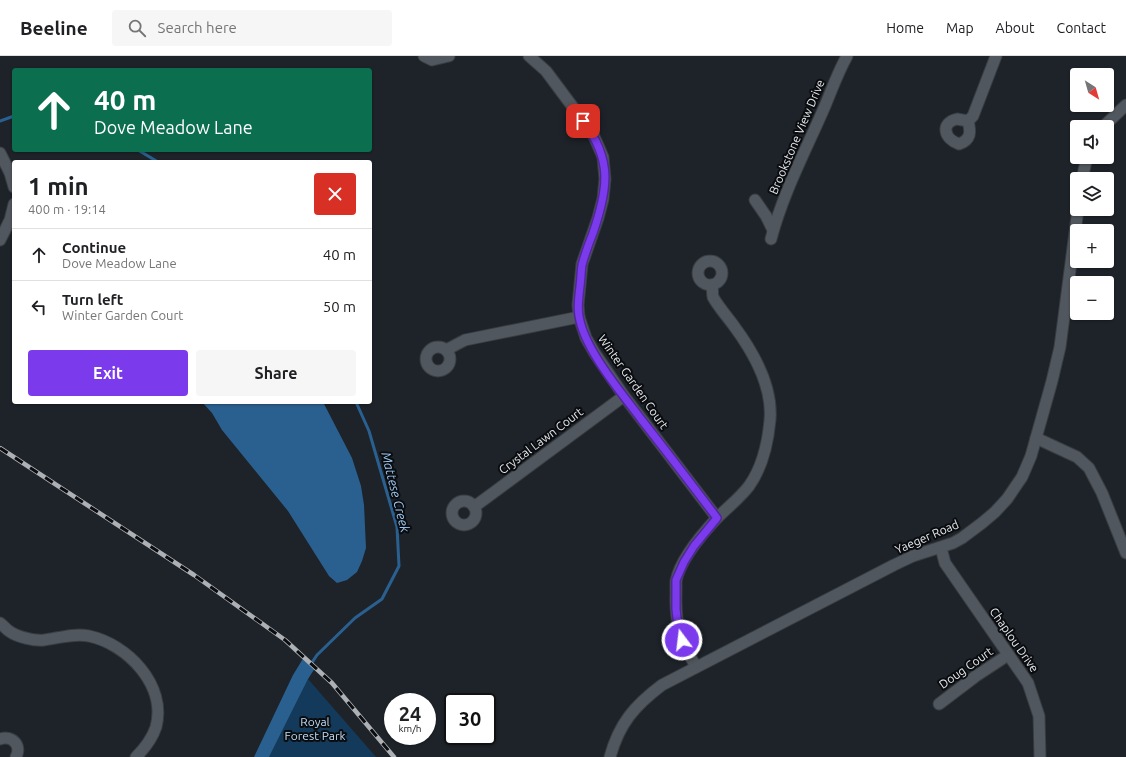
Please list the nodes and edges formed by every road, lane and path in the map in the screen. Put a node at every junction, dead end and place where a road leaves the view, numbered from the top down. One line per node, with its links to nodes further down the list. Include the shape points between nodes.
1 (424, 56): 2 (street, via 432,60)
2 (449, 56)
3 (529, 56): 16 (street, Winter Garden Court, via 546,71 593,134 603,157 603,199 582,264)
4 (847, 56): 11 (street, Brookstone View Drive, via 808,141 772,235 766,216)
5 (996, 56): 8 (street)
6 (1126, 106): 7 (street)
7 (1111, 120)
8 (968, 121)
9 (0, 153): 10 (street)
10 (12, 180)
11 (755, 200)
12 (12, 212): 14 (street)
13 (1077, 216): 19 (street, Yaeger Road, via 1060,347)
14 (0, 240)
15 (712, 285): 21 (street, via 713,296 760,368 770,407 768,434 755,476 738,499)
16 (579, 317): 17 (street, via 465,340); 18 (street, Winter Garden Court, via 586,338)
17 (446, 350)
18 (624, 396): 20 (street, Crystal Lawn Court); 21 (street, Winter Garden Court)
19 (1036, 438): 22 (street, Yaeger Road, via 1022,477 1007,499 972,531); 23 (street, via 1072,454 1086,464 1100,489)
20 (474, 507)
21 (717, 518): 26 (street, via 694,546 676,580 678,626 686,650)
22 (941, 548): 25 (street, Chaplou Drive, via 945,563); 26 (street, Yaeger Road, via 913,556 894,565)
23 (1125, 551)
24 (0, 623): 30 (street, via 9,632 26,638 43,640 65,636 89,636 118,648 133,660 150,681 158,707 156,726 148,744)
25 (1008, 655): 27 (street, Doug Court); 32 (street, Chaplou Drive, via 1028,683 1039,716)
26 (696, 667): 31 (street, Yaeger Road, via 662,686 635,708 622,725)
27 (939, 704)
28 (0, 739): 29 (street, via 7,738 15,742 18,750)
29 (16, 757)
30 (136, 757)
31 (610, 757)
32 (1040, 757)

